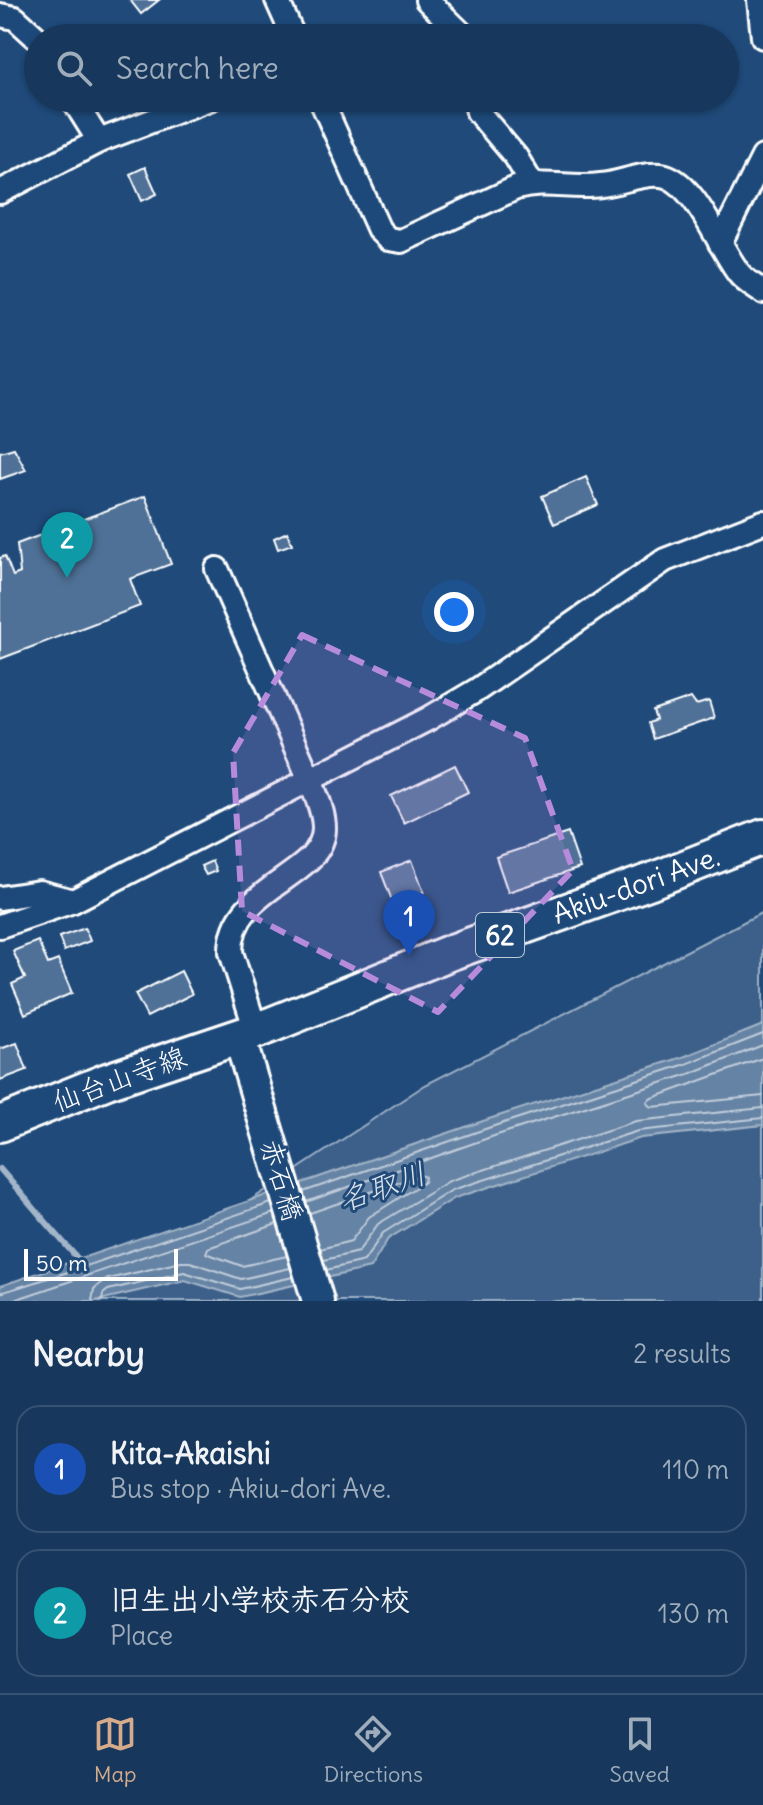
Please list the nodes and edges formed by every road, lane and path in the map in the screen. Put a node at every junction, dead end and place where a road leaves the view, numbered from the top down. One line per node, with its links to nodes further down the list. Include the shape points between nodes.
1 (277, 0): 5 (street)
2 (427, 0): 6 (street)
3 (759, 0): 8 (street)
4 (0, 15): 7 (street)
5 (288, 24)
6 (452, 24)
7 (24, 26)
8 (763, 37)
9 (81, 112): 13 (street)
10 (175, 112): 13 (street)
11 (326, 112): 15 (street, via 379,230 388,239 401,241)
12 (478, 112): 15 (street)
13 (99, 141): 16 (street)
14 (763, 157): 17 (street)
15 (532, 184): 17 (street, via 600,186 672,177 688,191)
16 (0, 192)
17 (720, 243): 18 (street, via 741,276)
18 (763, 292)
19 (763, 522): 21 (street, via 665,560 477,690)
20 (217, 569): 21 (street)
21 (310, 780): 24 (street); 26 (street, via 324,829 316,852 244,911 231,940)
22 (763, 837): 26 (main road, Akiu-dori Ave. / 62, via 449,953)
23 (0, 898): 24 (street, via 39,892)
24 (73, 901): 25 (street)
25 (0, 926)
26 (247, 1042): 27 (main road, 仙台山寺線 / 62, via 107,1081); 28 (street, 赤石橋)
27 (0, 1124)
28 (318, 1301)

